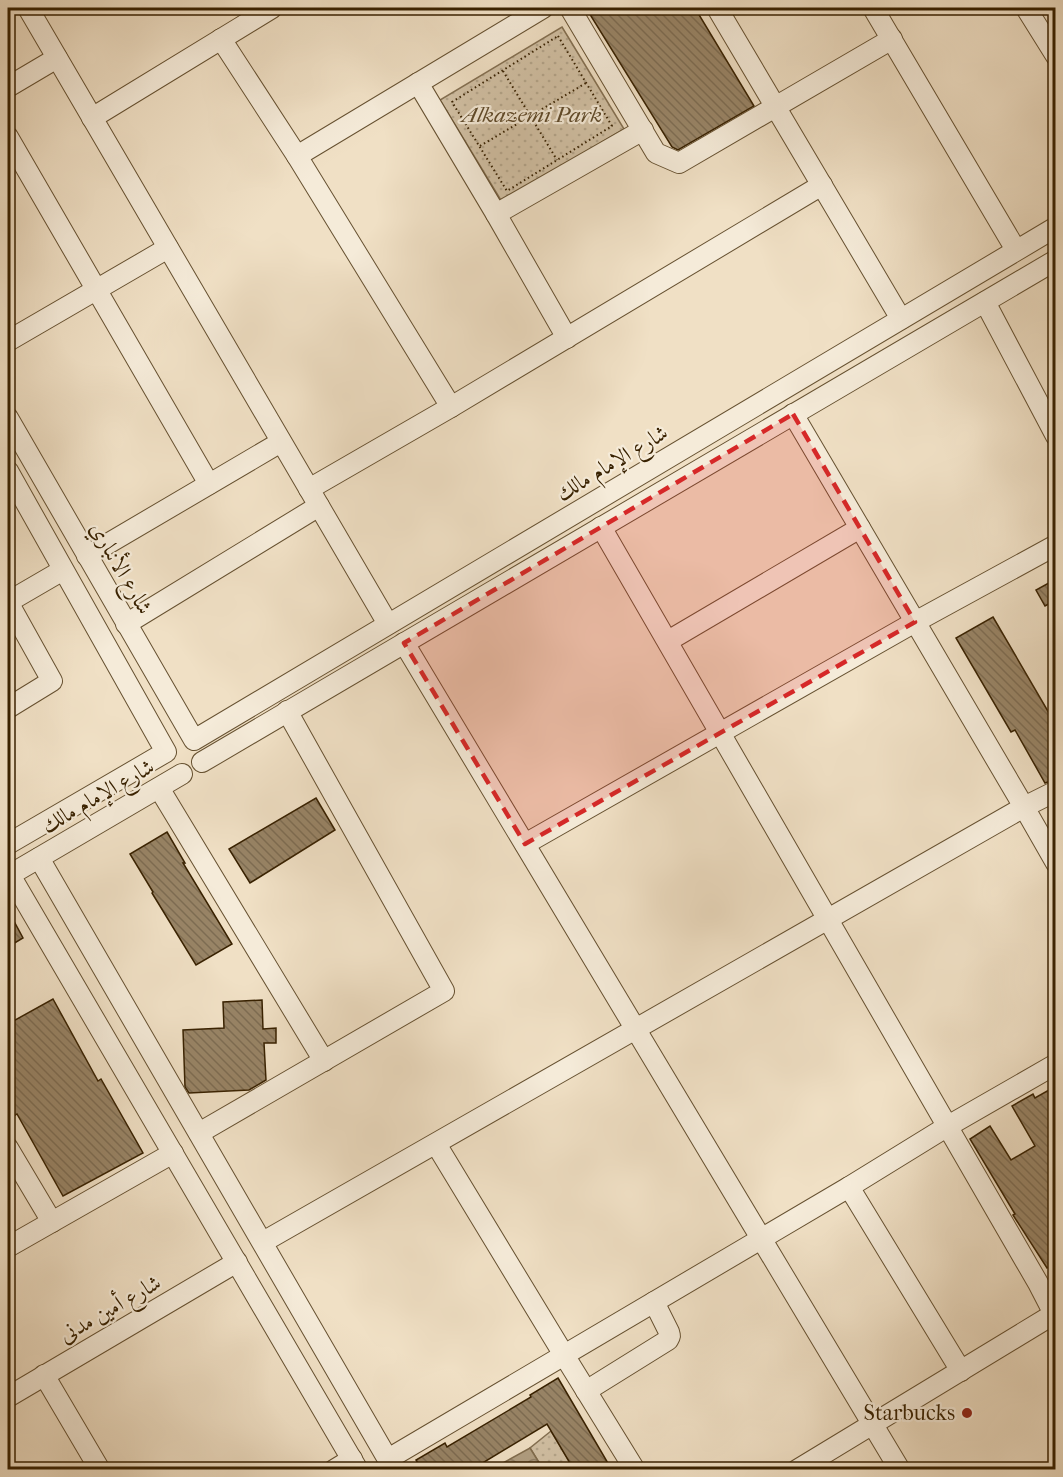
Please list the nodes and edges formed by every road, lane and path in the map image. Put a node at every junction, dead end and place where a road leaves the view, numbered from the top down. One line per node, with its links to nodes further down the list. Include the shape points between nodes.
1 (28, 8): 11 (street)
2 (272, 8): 8 (street)
3 (543, 8): 13 (street)
4 (570, 8): 18 (street)
5 (717, 8): 16 (street)
6 (873, 8): 9 (street)
7 (1026, 8): 10 (street)
8 (221, 39): 17 (street); 21 (street)
9 (892, 39): 16 (street); 27 (street)
10 (1056, 56)
11 (57, 58): 15 (street); 17 (street)
12 (503, 71): 22 (path)
13 (418, 83): 21 (street); 24 (street)
14 (586, 83): 20 (path); 20 (path, via 558,36 452,102); 22 (path, via 612,126)
15 (8, 87)
16 (776, 107): 18 (street, via 679,163 656,153); 23 (street)
17 (92, 118): 26 (street)
18 (643, 130): 24 (street)
19 (8, 136): 29 (street)
20 (479, 147): 22 (path, via 507,191)
21 (297, 156): 34 (street)
22 (557, 160)
23 (822, 185): 31 (street); 32 (street)
24 (496, 214): 32 (street)
25 (1056, 226): 27 (street, شارع الإمام مالك)
26 (168, 248): 29 (street); 38 (street)
27 (1016, 250): 31 (street, شارع الإمام مالك)
28 (1056, 260): 30 (street)
29 (96, 290): 33 (street); 42 (street)
30 (985, 302): 35 (street); 37 (street)
31 (901, 319): 39 (street, شارع الإمام مالك)
32 (567, 338): 34 (street)
33 (8, 341)
34 (451, 407): 43 (street)
35 (793, 414): 40 (street); 45 (street)
36 (8, 418): 47 (street, شارع الأنباري)
37 (1056, 436)
38 (282, 442): 42 (street); 43 (street)
39 (685, 447): 40 (street); 52 (street, شارع الإمام مالك)
40 (698, 470): 44 (street)
41 (8, 471): 48 (street)
42 (209, 484): 47 (street)
43 (314, 498): 51 (street); 52 (street)
44 (601, 527): 53 (street); 54 (street)
45 (860, 528): 50 (street); 53 (street)
46 (1056, 545): 50 (street)
47 (87, 556): 51 (street, شارع الأنباري)
48 (63, 570): 49 (street); 59 (street)
49 (8, 602): 55 (street, via 52,681)
50 (915, 622): 57 (street); 64 (street)
51 (126, 624): 58 (street, شارع الأنباري)
52 (388, 624): 58 (street, شارع الإمام مالك)
53 (668, 641): 57 (street)
54 (404, 643): 56 (street); 66 (street)
55 (8, 708)
56 (287, 711): 60 (street); 74 (street, via 444,991)
57 (721, 733): 66 (street); 70 (street)
58 (194, 740): 59 (street, via 177,739); 60 (street, via 201,749)
59 (166, 752): 61 (street, via 170,769); 65 (street, شارع الإمام مالك)
60 (202, 762): 61 (street, via 194,772)
61 (182, 774): 62 (street, شارع الإمام مالك)
62 (159, 788): 67 (street, شارع الإمام مالك); 74 (street)
63 (1056, 791): 64 (street)
64 (1024, 807): 68 (street); 70 (street)
65 (8, 844)
66 (525, 844): 73 (street)
67 (39, 858): 69 (street, شارع الإمام مالك); 71 (street)
68 (1056, 863)
69 (9, 875): 72 (street)
70 (829, 919): 73 (street); 76 (street)
71 (108, 978): 72 (street); 77 (street)
72 (81, 995): 80 (street)
73 (636, 1029): 78 (street); 83 (street)
74 (324, 1061): 77 (street)
75 (1056, 1064): 76 (street)
76 (948, 1126): 81 (street); 88 (street)
77 (199, 1133): 84 (street)
78 (436, 1144): 84 (street); 89 (street)
79 (8, 1148): 82 (street)
80 (173, 1153): 82 (street); 86 (street)
81 (849, 1187): 83 (street); 91 (street)
82 (52, 1222): 85 (street)
83 (761, 1239): 87 (street); 96 (street)
84 (263, 1242): 90 (street)
85 (8, 1247)
86 (237, 1262): 92 (street); 93 (street, شارع أمين مدنى)
87 (654, 1302): 89 (street); 94 (street, via 667,1327 668,1340)
88 (1055, 1315): 91 (street)
89 (564, 1355): 94 (street); 98 (street)
90 (328, 1356): 92 (street); 98 (street)
91 (961, 1371): 96 (street)
92 (302, 1373): 97 (street)
93 (44, 1375): 95 (street, شارع أمين مدنى); 99 (street)
94 (583, 1387): 101 (street)
95 (8, 1397)
96 (873, 1424): 102 (street); 103 (street)
97 (355, 1464): 100 (street)
98 (391, 1465)
99 (100, 1470)
100 (334, 1470)
101 (635, 1470)
102 (797, 1470)
103 (900, 1470)

